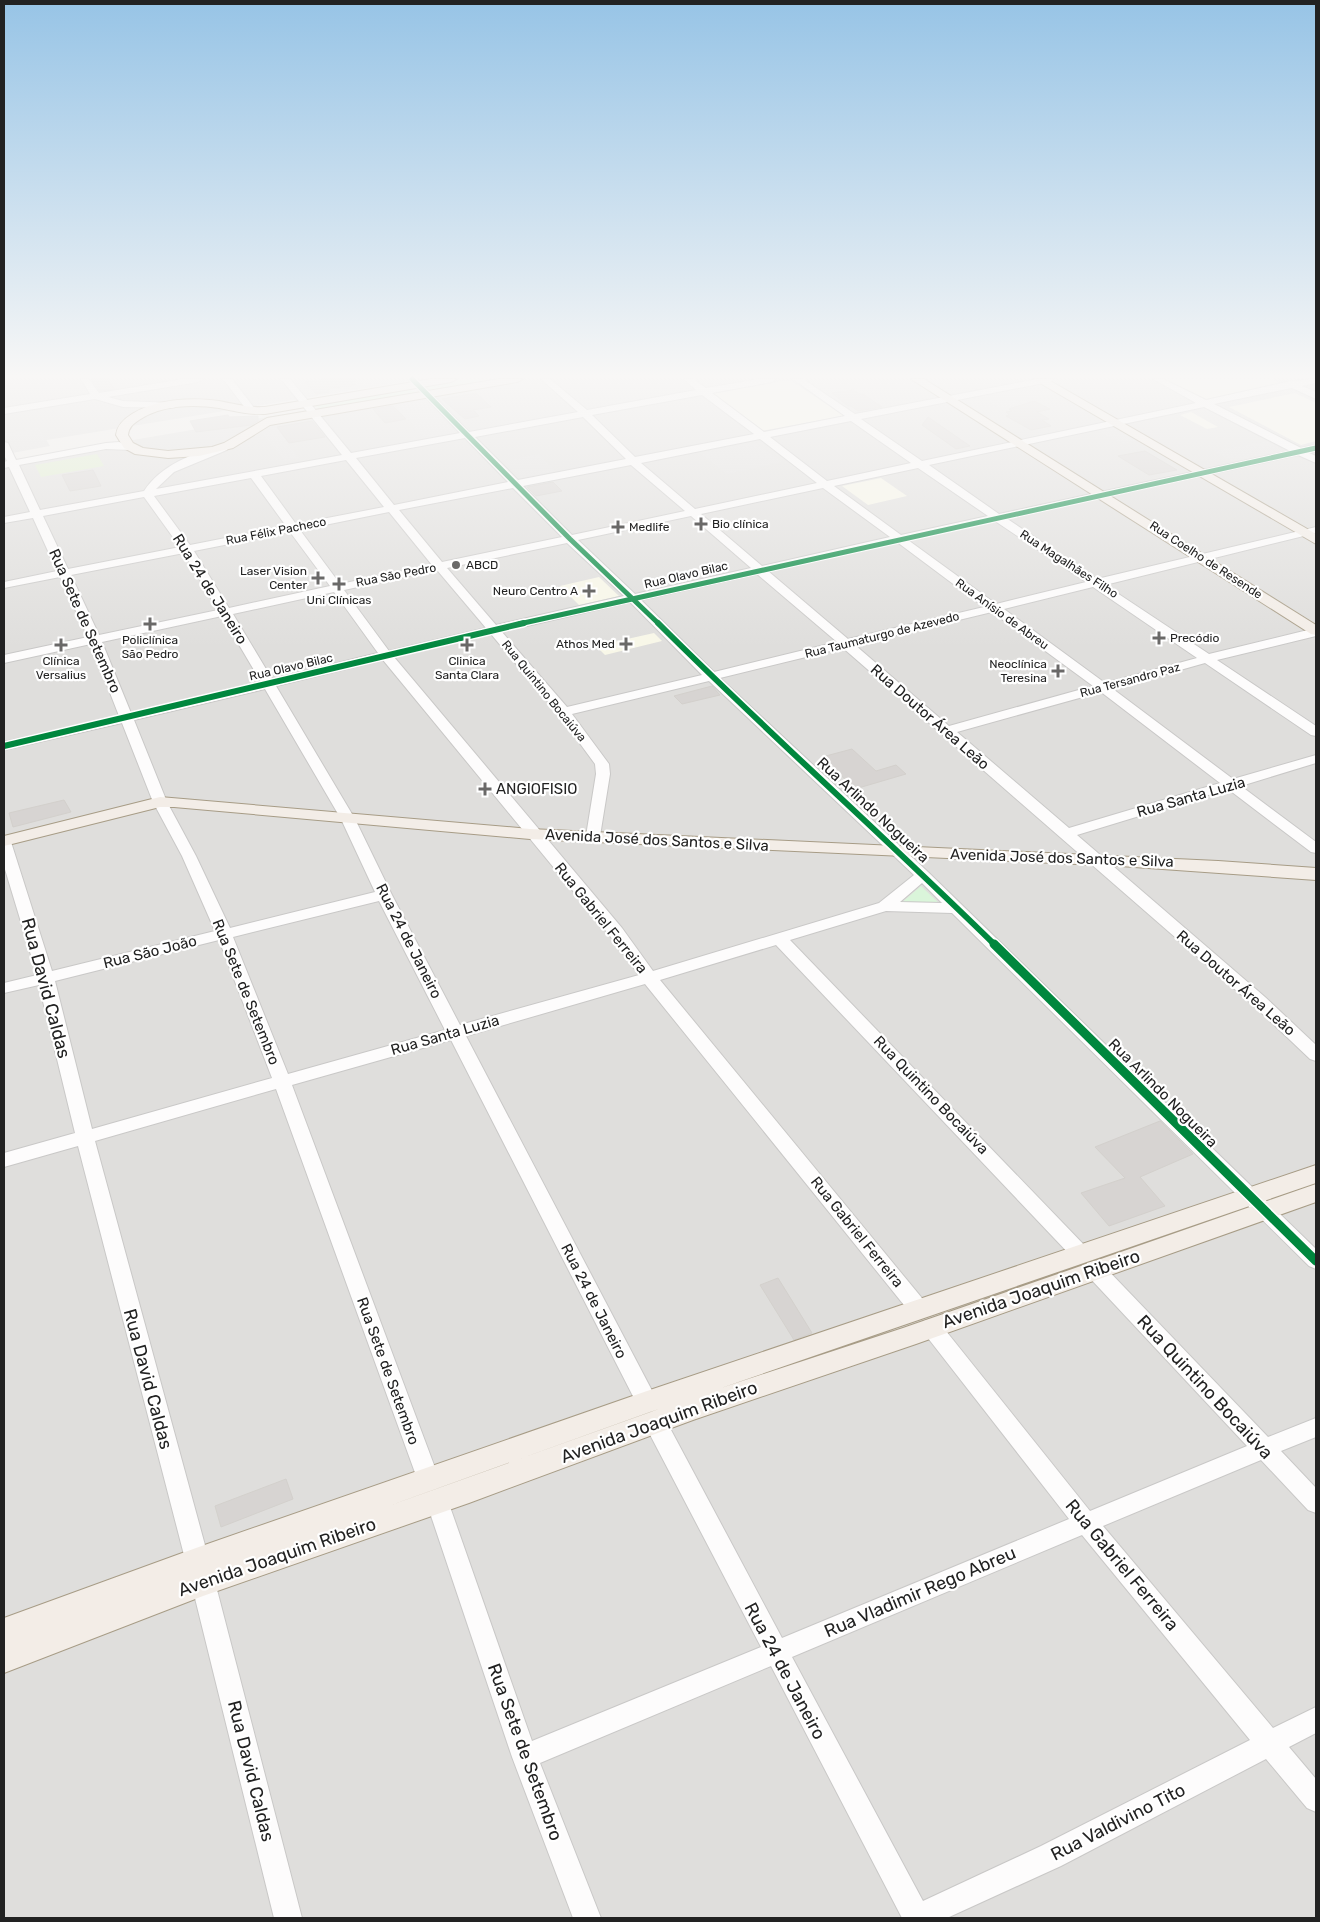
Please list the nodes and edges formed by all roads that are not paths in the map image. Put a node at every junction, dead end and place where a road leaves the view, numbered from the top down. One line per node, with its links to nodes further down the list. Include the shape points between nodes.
1 (11, 469): 22 (street, Rua Sete de Setembro)
2 (170, 469): 18 (street, via 156,480)
3 (284, 469): 15 (street)
4 (359, 469): 20 (street, Rua Quintino Bocaiúva)
5 (503, 469): 16 (street, Rua Arlindo Nogueira)
6 (592, 469): 16 (street, Rua Félix Pacheco)
7 (642, 469): 21 (street, Rua Doutor Área Leão)
8 (805, 469): 17 (street, Rua Anísio de Abreu)
9 (905, 469): 17 (street, Rua São Pedro)
10 (928, 469): 23 (street, Rua Magalhães Filho)
11 (1061, 469): 19 (main road, Rua Coelho de Resende)
12 (1195, 469): 14 (main road)
13 (1217, 469): 14 (street, Rua Olavo Bilac)
14 (1201, 472): 19 (street, Rua Olavo Bilac); 26 (main road)
15 (254, 474): 18 (street); 25 (street, Rua Gabriel Ferreira)
16 (517, 483): 20 (street, Rua Félix Pacheco); 27 (street, Rua Arlindo Nogueira)
17 (826, 485): 21 (street, Rua São Pedro); 28 (street, Rua Anísio de Abreu)
18 (147, 494): 22 (street); 30 (street, Rua 24 de Janeiro)
19 (1100, 494): 23 (street, Rua Olavo Bilac); 31 (main road, Rua Coelho de Resende)
20 (391, 508): 25 (street, Rua Félix Pacheco); 32 (street, Rua Quintino Bocaiúva)
21 (694, 513): 27 (street, Rua São Pedro); 33 (street, Rua Doutor Área Leão)
22 (38, 514): 24 (street); 34 (street, Rua Sete de Setembro)
23 (995, 516): 28 (street, Rua Olavo Bilac); 35 (street, Rua Magalhães Filho)
24 (4, 520)
25 (292, 529): 30 (street, Rua Félix Pacheco); 37 (street, Rua Gabriel Ferreira)
26 (1310, 531): 29 (main road); 31 (street, Rua Taumaturgo de Azevedo)
27 (570, 538): 32 (street, Rua São Pedro); 38 (street, Rua Arlindo Nogueira)
28 (898, 539): 33 (street, Rua Olavo Bilac); 39 (street, Rua Anísio de Abreu)
29 (1316, 540)
30 (187, 548): 34 (street, Rua Félix Pacheco); 40 (street, Rua 24 de Janeiro)
31 (1200, 556): 35 (street, Rua Taumaturgo de Azevedo); 42 (main road, Rua Coelho de Resende)
32 (439, 566): 37 (street, Rua São Pedro); 41 (street, Rua Quintino Bocaiúva)
33 (760, 570): 38 (street, Rua Olavo Bilac); 44 (street, Rua Doutor Área Leão)
34 (64, 573): 36 (street, Rua Félix Pacheco); 43 (street, Rua Sete de Setembro)
35 (1095, 582): 39 (street, Rua Taumaturgo de Azevedo); 46 (street, Rua Magalhães Filho)
36 (4, 585)
37 (336, 587): 40 (street, Rua São Pedro); 45 (street, Rua Gabriel Ferreira)
38 (634, 598): 41 (street, Rua Olavo Bilac); 48 (street, Rua Arlindo Nogueira)
39 (994, 607): 44 (street, Rua Taumaturgo de Azevedo); 50 (street, Rua Anísio de Abreu)
40 (226, 612): 43 (street, Rua São Pedro); 49 (street, Rua 24 de Janeiro)
41 (495, 630): 45 (street, Rua Olavo Bilac); 51 (street, Rua Quintino Bocaiúva)
42 (1316, 632): 46 (street, Rua Tersandro Paz)
43 (95, 639): 47 (street, Rua São Pedro); 52 (street, Rua Sete de Setembro)
44 (848, 644): 48 (street, Rua Taumaturgo de Azevedo); 53 (street, Rua Doutor Área Leão)
45 (386, 657): 49 (street, Rua Olavo Bilac); 61 (street, Rua Gabriel Ferreira)
46 (1210, 658): 50 (street, Rua Tersandro Paz); 54 (street, Rua Magalhães Filho)
47 (4, 659)
48 (714, 677): 51 (street, Rua Taumaturgo de Azevedo); 65 (street, Rua Arlindo Nogueira)
49 (269, 684): 52 (street, Rua Olavo Bilac); 59 (street, Rua 24 de Janeiro)
50 (1102, 687): 53 (street, Rua Tersandro Paz); 57 (street, Rua Anísio de Abreu)
51 (564, 712): 62 (street, Rua Quintino Bocaiúva, via 602,764)
52 (128, 719): 55 (street, Rua Olavo Bilac); 58 (street, Rua Sete de Setembro)
53 (945, 731): 60 (street, Rua Doutor Área Leão)
54 (1316, 732)
55 (4, 746)
56 (1316, 759): 57 (street, Rua Santa Luzia)
57 (1230, 785): 60 (street, Rua Santa Luzia); 64 (street, Rua Anísio de Abreu)
58 (160, 802): 59 (main road, Avenida José dos Santos e Silva); 63 (main road, Avenida José dos Santos e Silva); 74 (street, Rua Sete de Setembro)
59 (348, 819): 61 (main road, Avenida José dos Santos e Silva); 71 (street, Rua 24 de Janeiro)
60 (1066, 833): 66 (street, Rua Doutor Área Leão)
61 (532, 834): 62 (main road, Avenida José dos Santos e Silva); 77 (street, Rua Gabriel Ferreira, via 616,932)
62 (593, 836): 65 (main road, Avenida José dos Santos e Silva)
63 (4, 842): 76 (street, Rua David Caldas)
64 (1316, 849)
65 (897, 852): 66 (main road, Avenida José dos Santos e Silva); 70 (street, Rua Arlindo Nogueira)
66 (1094, 860): 68 (main road, Avenida José dos Santos e Silva); 80 (street, Rua Doutor Área Leão, via 1259,1001)
67 (1316, 861): 68 (main road)
68 (1181, 862): 69 (main road, Avenida José dos Santos e Silva)
69 (1316, 874)
70 (923, 875): 72 (street, Rua Santa Luzia); 73 (street, Rua Arlindo Nogueira)
71 (384, 895): 74 (street, Rua São João); 79 (street, Rua 24 de Janeiro)
72 (885, 906): 73 (street, Rua Santa Luzia); 75 (street, Rua Santa Luzia)
73 (957, 908): 86 (street, Rua Arlindo Nogueira)
74 (224, 933): 76 (street, Rua São João); 81 (street, Rua Sete de Setembro)
75 (779, 938): 77 (street, Rua Santa Luzia); 87 (street, Rua Quintino Bocaiúva)
76 (46, 978): 78 (street, Rua São João); 82 (street, Rua David Caldas)
77 (649, 978): 79 (street, Rua Santa Luzia); 89 (street, Rua Gabriel Ferreira)
78 (4, 988)
79 (455, 1032): 81 (street, Rua Santa Luzia); 90 (street, Rua 24 de Janeiro)
80 (1316, 1055)
81 (282, 1081): 82 (street, Rua Santa Luzia); 93 (street, Rua Sete de Setembro)
82 (85, 1138): 83 (street, Rua Santa Luzia); 96 (street, Rua David Caldas)
83 (4, 1160)
84 (1316, 1174): 86 (main road, Avenida Joaquim Ribeiro)
85 (1316, 1193): 86 (main road, Avenida Joaquim Ribeiro)
86 (1258, 1205): 87 (main road, Avenida Joaquim Ribeiro); 88 (street, Rua Arlindo Nogueira)
87 (1087, 1261): 89 (main road, Avenida Joaquim Ribeiro); 92 (street, Rua Quintino Bocaiúva)
88 (1316, 1261)
89 (925, 1318): 90 (main road, Avenida Joaquim Ribeiro); 95 (street, Rua Gabriel Ferreira)
90 (651, 1412): 93 (main road, Avenida Joaquim Ribeiro); 98 (street, Rua 24 de Janeiro)
91 (1316, 1427): 92 (street, Rua Vladimir Rego Abreu)
92 (1264, 1449): 94 (street, Rua Quintino Bocaiúva); 95 (street, Rua Vladimir Rego Abreu)
93 (433, 1491): 96 (main road, Avenida Joaquim Ribeiro); 102 (street, Rua Sete de Setembro)
94 (1316, 1504)
95 (1086, 1523): 98 (street, Rua Vladimir Rego Abreu); 101 (street, Rua Gabriel Ferreira)
96 (199, 1572): 97 (main road, Avenida Joaquim Ribeiro); 99 (main road, Avenida Joaquim Ribeiro); 104 (street, Rua David Caldas)
97 (4, 1632)
98 (775, 1652): 102 (street, Rua Vladimir Rego Abreu); 106 (street, Rua 24 de Janeiro)
99 (4, 1658)
100 (1316, 1720): 101 (street, Rua Valdivino Tito)
101 (1272, 1744): 103 (street, Rua Gabriel Ferreira); 106 (street, Rua Valdivino Tito, via 1051,1856)
102 (525, 1757): 105 (street, Rua Sete de Setembro)
103 (1316, 1799)
104 (288, 1918)
105 (587, 1918)
106 (917, 1918)

